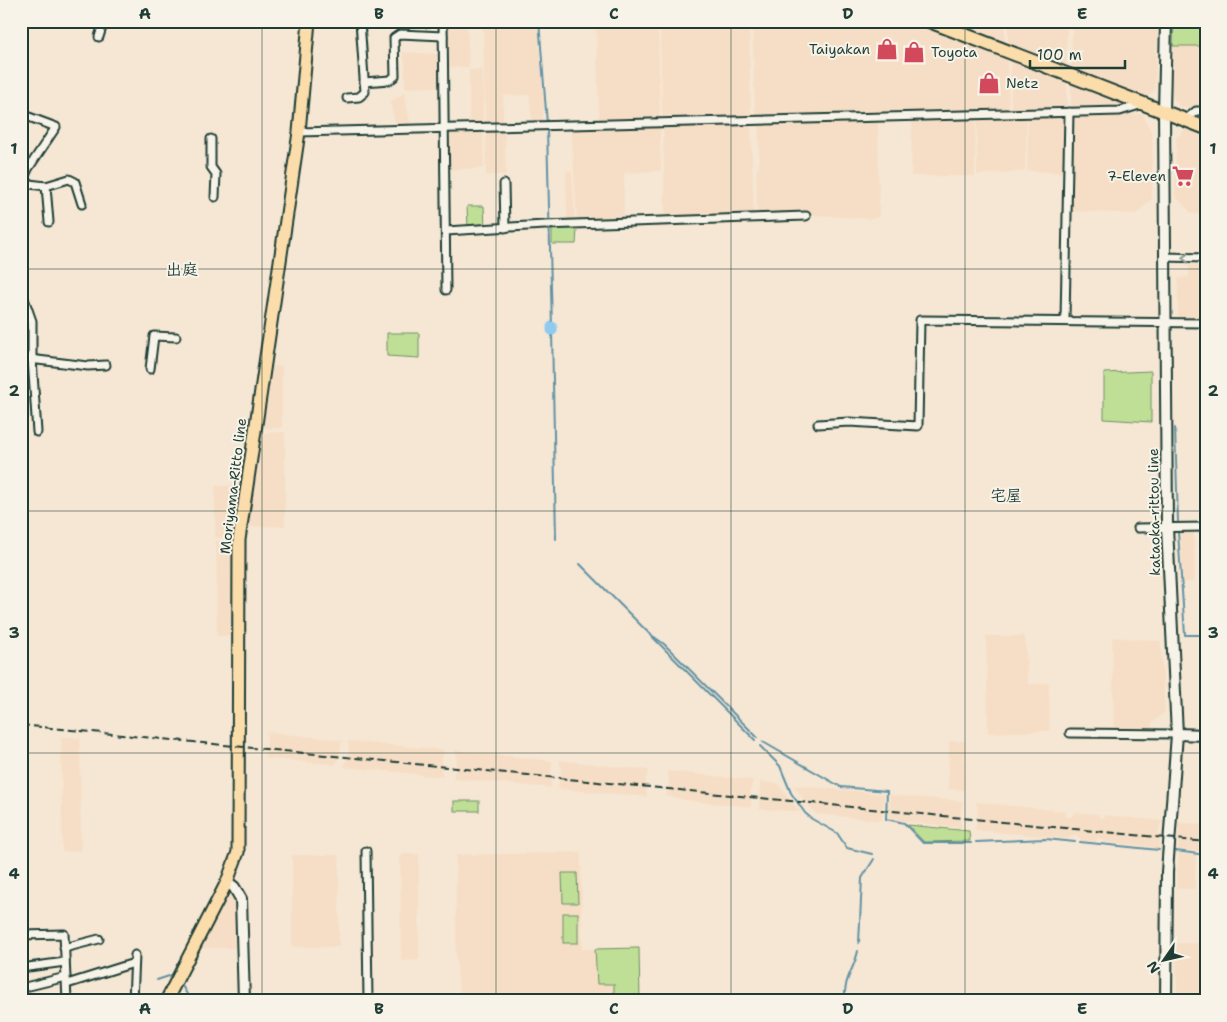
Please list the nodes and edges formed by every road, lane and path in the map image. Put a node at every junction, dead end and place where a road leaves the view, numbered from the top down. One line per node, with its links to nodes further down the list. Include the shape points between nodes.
1 (104, 21): 8 (street)
2 (309, 21): 19 (main road, Moriyama-Ritto line)
3 (360, 21): 9 (street)
4 (443, 21): 7 (street)
5 (929, 21): 11 (highway)
6 (1166, 21): 14 (main road, kataoka-rittou line)
7 (442, 36): 9 (street, via 400,34 394,38 395,76 390,80); 17 (street)
8 (100, 37)
9 (364, 82): 10 (street, via 365,92 359,97)
10 (347, 98)
11 (1144, 104): 13 (street, via 1120,111); 14 (highway)
12 (1206, 111): 16 (street, via 1196,111)
13 (1070, 112): 17 (street); 36 (street)
14 (1164, 112): 16 (highway); 30 (main road, kataoka-rittou line)
15 (21, 114): 21 (street, via 56,127)
16 (1186, 120): 18 (highway)
17 (443, 128): 19 (street); 29 (street)
18 (1206, 128)
19 (300, 132): 53 (main road, Moriyama-Ritto line, via 239,540 240,842)
20 (211, 139): 24 (street, via 211,168 216,174)
21 (21, 184): 23 (street)
22 (504, 184): 28 (street)
23 (46, 186): 25 (street, via 69,179 75,182); 27 (street)
24 (214, 197)
25 (82, 204)
26 (806, 216): 28 (street)
27 (49, 222)
28 (505, 228): 29 (street)
29 (446, 232): 33 (street)
30 (1164, 257): 31 (street, one-way to 30); 37 (main road, kataoka-rittou line)
31 (1206, 258)
32 (21, 290): 35 (street)
33 (446, 290)
34 (21, 311): 35 (street)
35 (30, 313): 41 (street)
36 (1065, 320): 37 (street); 44 (street, via 920,320 918,426 849,422)
37 (1165, 323): 38 (street); 46 (main road, kataoka-rittou line)
38 (1206, 323)
39 (176, 337): 43 (street, via 154,336)
40 (21, 358): 41 (street)
41 (32, 359): 42 (street); 45 (street)
42 (106, 365)
43 (150, 369)
44 (818, 424)
45 (37, 432)
46 (1167, 527): 47 (street); 48 (street); 50 (main road, kataoka-rittou line)
47 (1206, 527)
48 (1138, 528)
49 (1070, 733): 50 (street)
50 (1177, 734): 51 (main road); 69 (main road, kataoka-rittou line, via 1167,872)
51 (1206, 736)
52 (366, 851): 68 (street)
53 (227, 882): 66 (main road, Moriyama-Ritto line); 67 (main road, via 240,898)
54 (21, 935): 56 (street, via 64,934)
55 (100, 939): 56 (street)
56 (64, 948): 58 (street)
57 (135, 955): 59 (street)
58 (65, 962): 60 (street); 61 (street)
59 (134, 964): 61 (street); 63 (street)
60 (21, 968)
61 (66, 981): 62 (street); 64 (street)
62 (21, 988)
63 (133, 998): 65 (street)
64 (67, 1001)
65 (117, 1001)
66 (166, 1001)
67 (244, 1001)
68 (368, 1001)
69 (1166, 1001)

